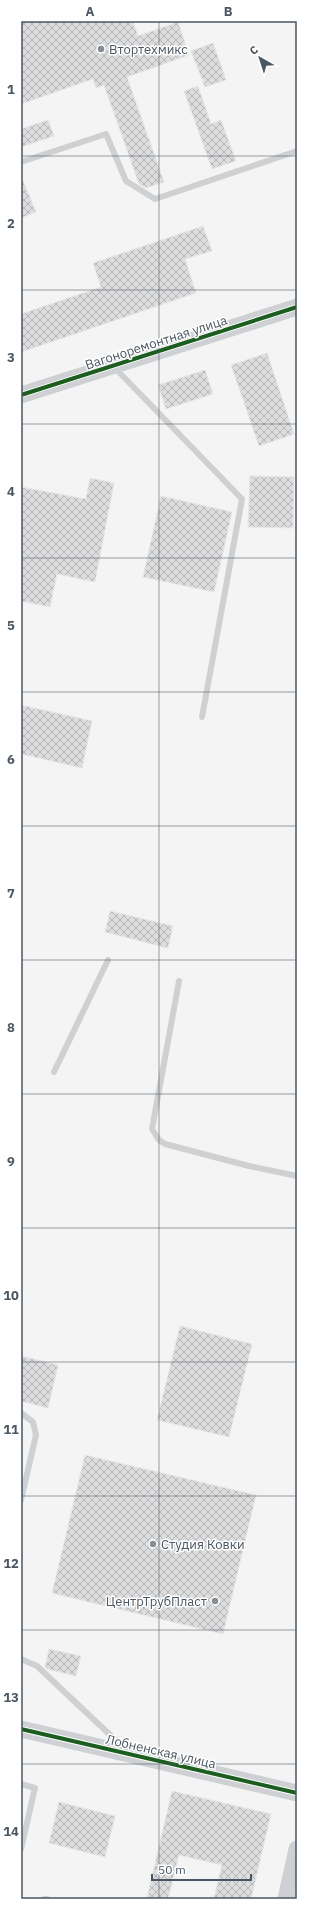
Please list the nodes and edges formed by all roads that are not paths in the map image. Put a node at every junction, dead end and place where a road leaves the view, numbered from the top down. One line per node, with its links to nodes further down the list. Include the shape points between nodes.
1 (297, 151): 2 (lane, via 155,199 126,181 106,134)
2 (21, 162)
3 (297, 307): 4 (street, Вагоноремонтная улица)
4 (113, 366): 5 (street, Вагоноремонтная улица); 6 (lane, via 242,499)
5 (21, 395)
6 (202, 717)
7 (108, 960): 9 (lane)
8 (179, 981): 10 (lane, via 152,1129 165,1144)
9 (54, 1072)
10 (297, 1176)
11 (21, 1413): 12 (lane, via 33,1422 36,1435)
12 (21, 1500)
13 (21, 1659): 15 (lane, via 37,1666)
14 (21, 1729): 15 (street, Лобненская улица)
15 (132, 1755): 17 (street, Лобненская улица)
16 (21, 1784): 18 (lane, via 36,1788)
17 (297, 1793)
18 (21, 1849)
19 (297, 1849): 22 (street)
20 (44, 1899): 21 (lane)
21 (47, 1899)
22 (286, 1899)

